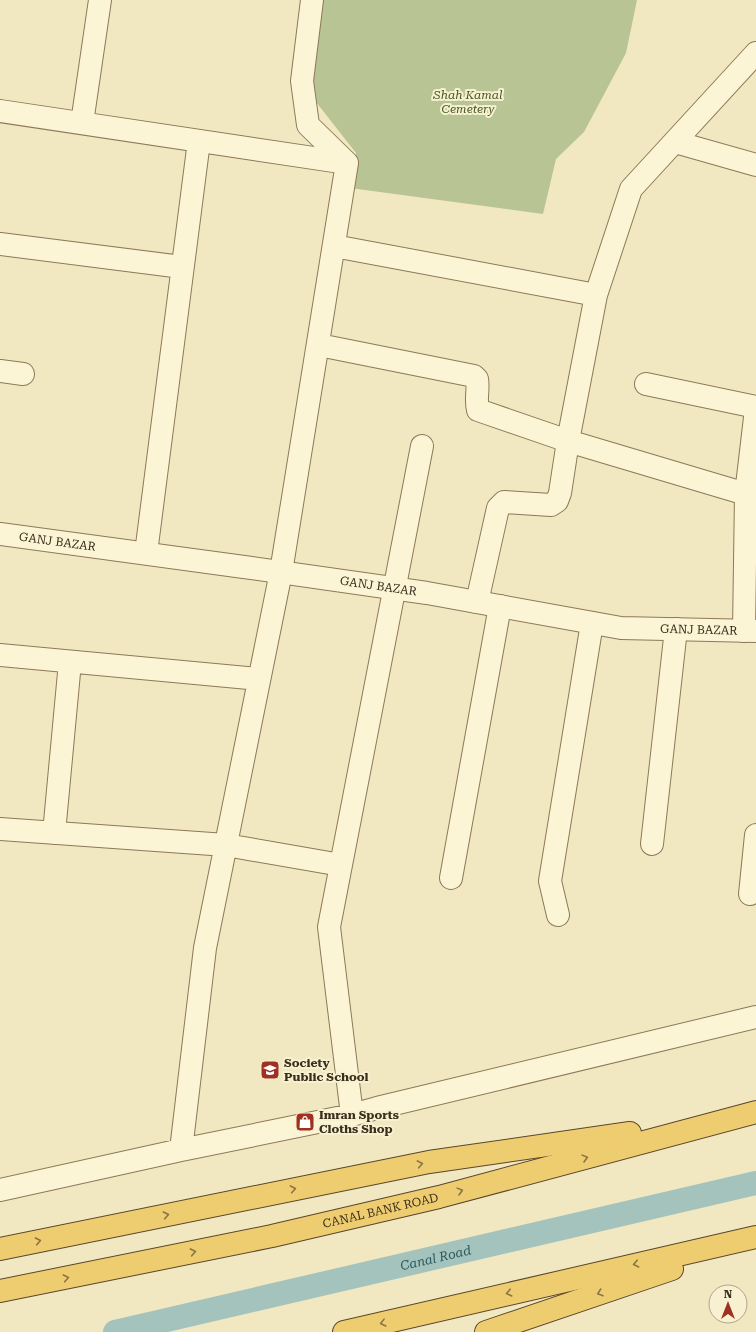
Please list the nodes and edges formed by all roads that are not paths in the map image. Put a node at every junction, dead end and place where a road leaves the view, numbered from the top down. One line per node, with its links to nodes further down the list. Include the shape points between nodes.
1 (100, 0): 5 (street)
2 (312, 0): 8 (street, via 302,81 308,125)
3 (756, 53): 7 (street)
4 (0, 111): 5 (street)
5 (82, 123): 6 (street)
6 (199, 141): 8 (street); 12 (street)
7 (675, 142): 9 (street); 13 (street, via 631,189)
8 (347, 163): 11 (street)
9 (756, 165)
10 (0, 244): 12 (street)
11 (334, 246): 13 (street); 24 (street)
12 (182, 267): 23 (street)
13 (596, 295): 19 (street)
14 (330, 347): 19 (street, via 474,376 478,383 478,410)
15 (0, 371): 16 (street)
16 (23, 374)
17 (646, 384): 18 (street)
18 (756, 408): 21 (street)
19 (568, 441): 21 (street); 26 (street, via 557,501 551,505 504,502 498,508)
20 (422, 446): 25 (street)
21 (746, 494): 30 (street)
22 (0, 534): 23 (street, GANJ BAZAR)
23 (146, 553): 24 (street, GANJ BAZAR)
24 (281, 572): 25 (street, GANJ BAZAR); 33 (street)
25 (395, 589): 26 (street, GANJ BAZAR); 39 (street)
26 (477, 602): 27 (street, GANJ BAZAR)
27 (500, 606): 28 (street, GANJ BAZAR); 40 (street)
28 (592, 623): 29 (street, GANJ BAZAR, via 621,628); 42 (street, via 550,881)
29 (676, 629): 30 (street, GANJ BAZAR); 37 (street)
30 (750, 631)
31 (0, 655): 32 (street)
32 (70, 662): 33 (street); 35 (street)
33 (259, 679): 38 (street)
34 (0, 829): 35 (street)
35 (54, 833): 38 (street)
36 (756, 835): 41 (street)
37 (652, 844)
38 (226, 845): 39 (street); 47 (street, via 205,948)
39 (341, 865): 46 (street, via 329,927)
40 (451, 878)
41 (750, 894)
42 (558, 915)
43 (756, 1017): 46 (street)
44 (756, 1109): 51 (highway, one-way to 44, via 429,1162 619,1135)
45 (756, 1112): 52 (highway, CANAL BANK ROAD, one-way to 45, via 272,1236 432,1199)
46 (352, 1115): 47 (street)
47 (181, 1150): 48 (street)
48 (0, 1190)
49 (756, 1237): 53 (highway, one-way to 53)
50 (756, 1240): 54 (highway, one-way to 54)
51 (0, 1249)
52 (0, 1291)
53 (344, 1332)
54 (486, 1332)

